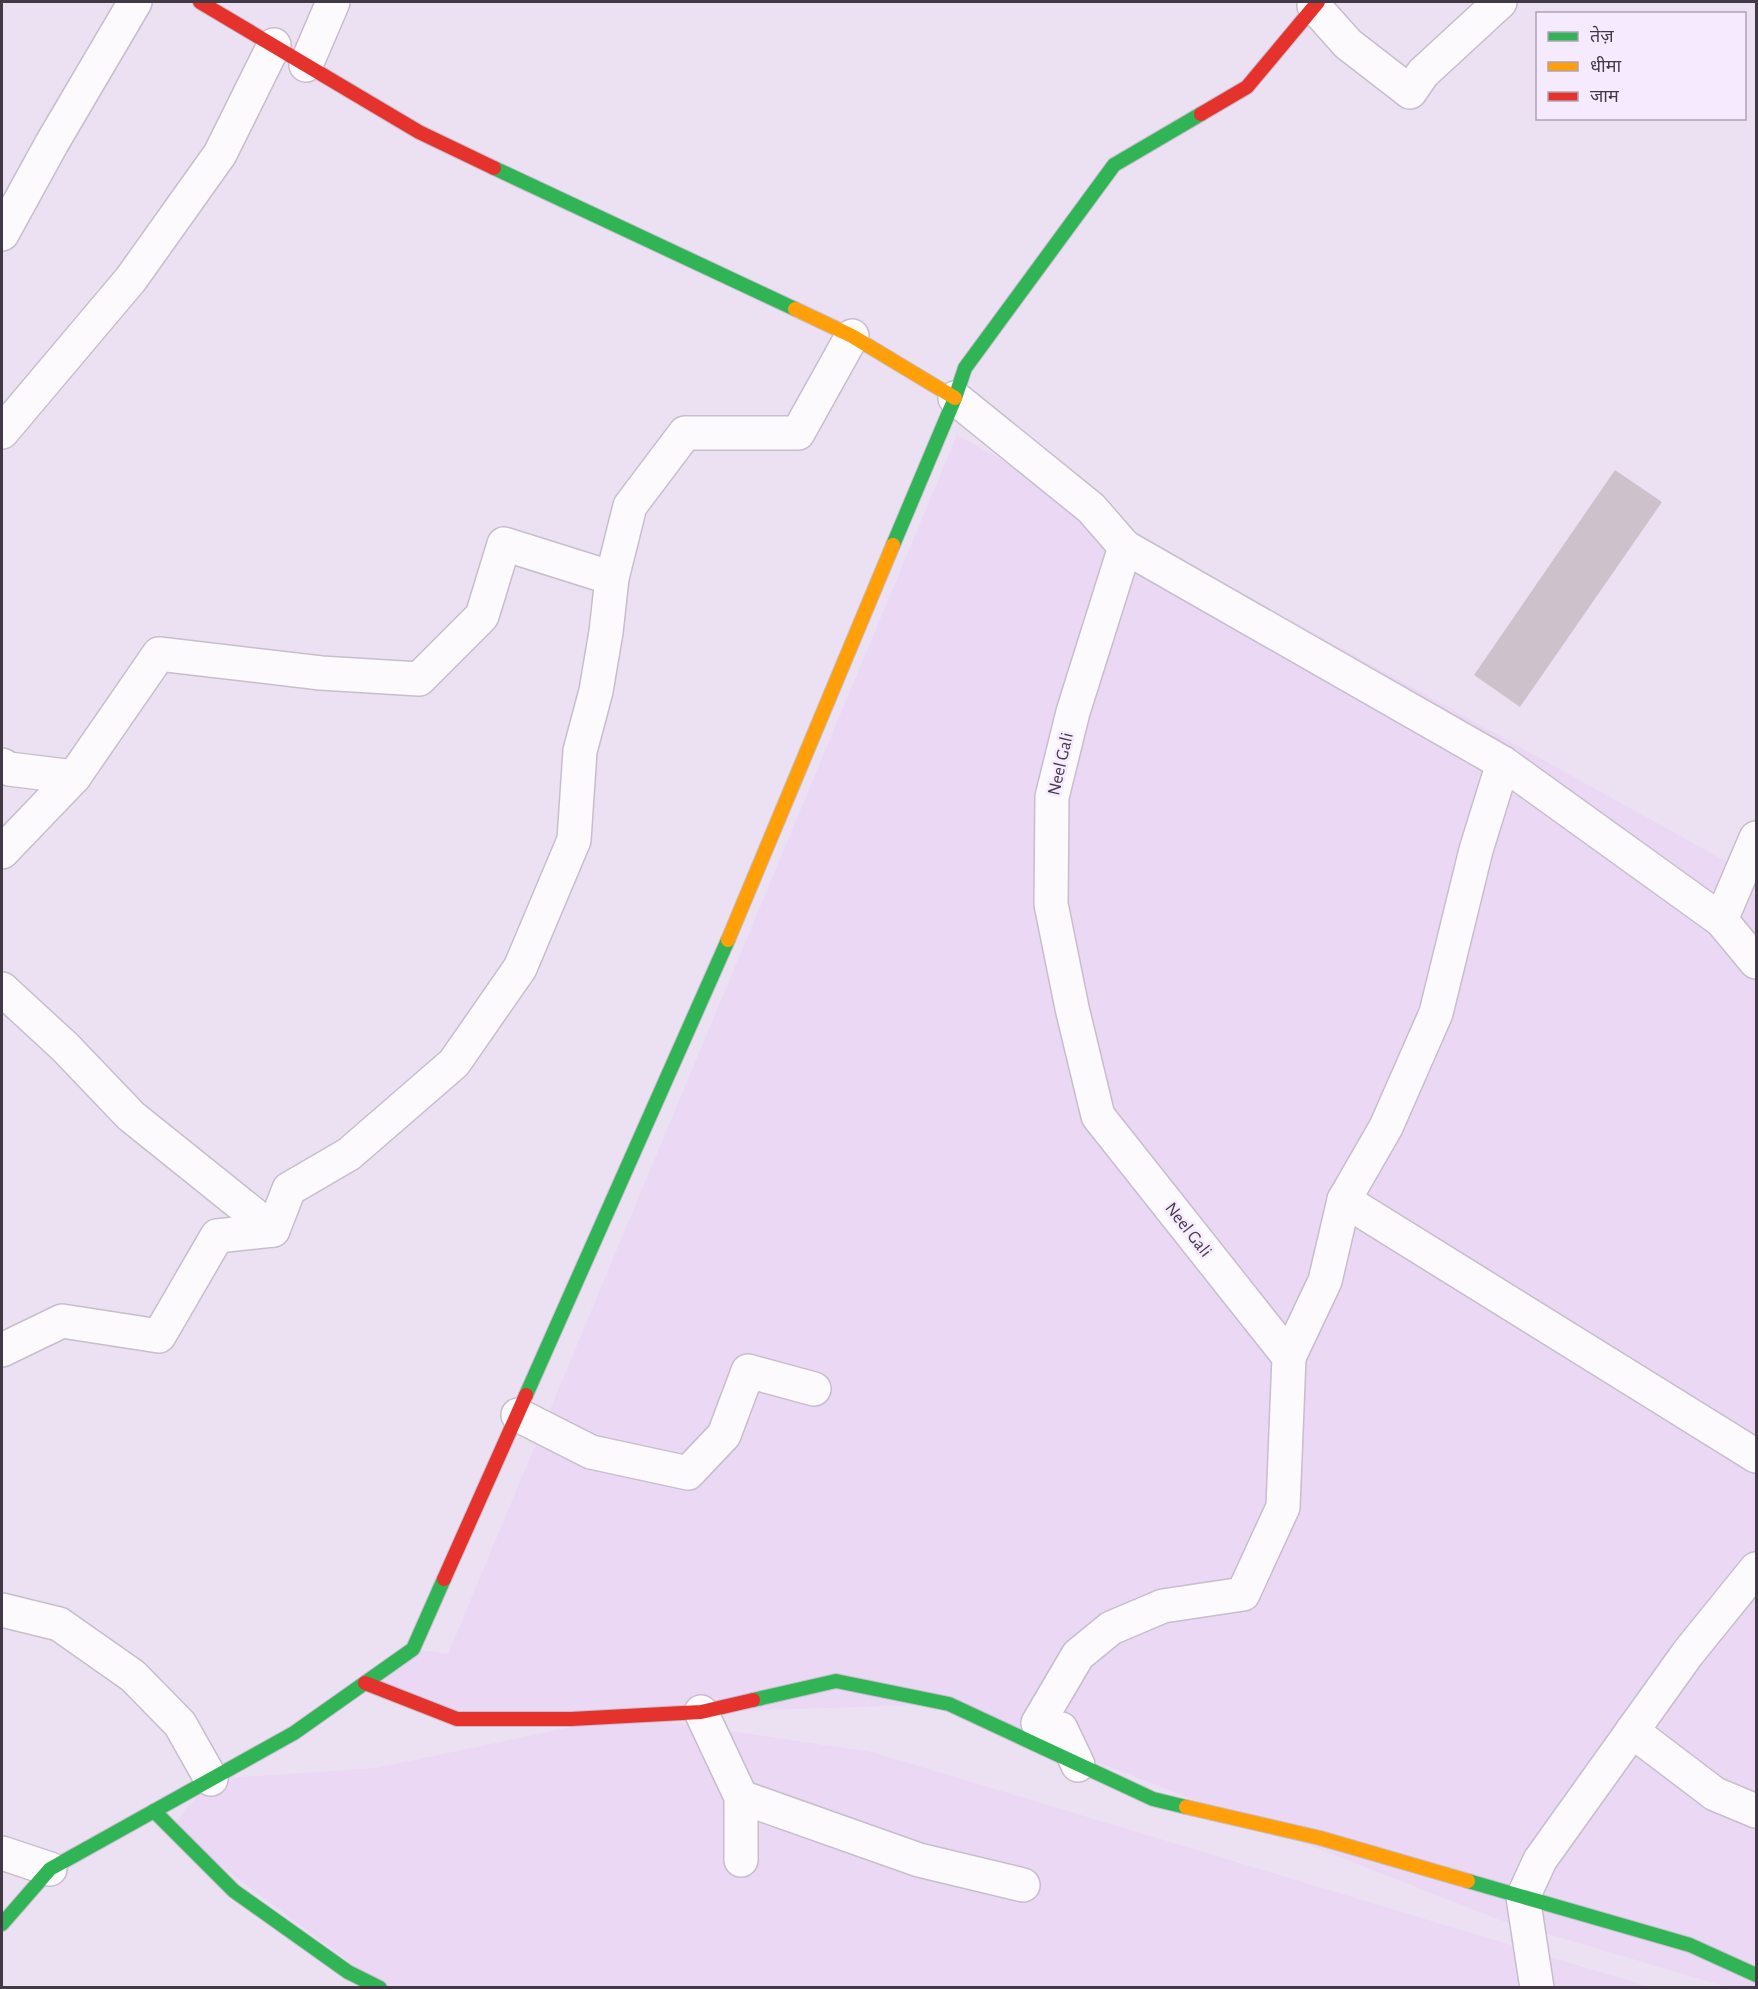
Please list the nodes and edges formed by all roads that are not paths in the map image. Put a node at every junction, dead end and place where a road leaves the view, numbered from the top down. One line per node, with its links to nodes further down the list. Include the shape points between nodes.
1 (135, 2): 8 (street)
2 (200, 2): 6 (street)
3 (333, 2): 7 (street)
4 (1500, 2): 5 (street, via 1423,74 1410,92 1348,44)
5 (1316, 4): 10 (street, via 1248,87 1114,165 965,368)
6 (274, 45): 7 (street); 11 (street, via 213,164 131,279)
7 (306, 65): 9 (street, via 419,132)
8 (2, 234)
9 (852, 336): 10 (street); 13 (street, via 798,433 685,433 630,506)
10 (955, 398): 12 (street, via 1091,508); 27 (street, via 709,985)
11 (2, 432)
12 (1125, 547): 14 (street); 25 (street, Neel Gali, via 1073,712 1052,797 1051,904 1098,1116)
13 (612, 578): 16 (street, via 504,544 482,616 419,679 321,673 159,654); 23 (street, via 596,692 580,751 574,840 520,968 454,1063 349,1154 289,1189)
14 (1503, 762): 19 (street); 22 (street, via 1476,850 1436,1012 1386,1127)
15 (2, 765): 16 (street)
16 (74, 777): 18 (street)
17 (1756, 838): 19 (street)
18 (2, 852)
19 (1721, 920): 20 (street)
20 (1756, 962)
21 (2, 989): 23 (street, via 131,1116)
22 (1344, 1200): 25 (street, via 1325,1281); 28 (street)
23 (273, 1230): 24 (street, via 217,1236 159,1336 62,1321)
24 (2, 1350)
25 (1289, 1357): 34 (street, via 1283,1507 1243,1594 1163,1606 1111,1628 1078,1655 1038,1723 1061,1729)
26 (814, 1389): 27 (street, via 748,1371 724,1436 688,1473 591,1452)
27 (518, 1415): 31 (street, via 413,1649)
28 (1756, 1456)
29 (1756, 1569): 33 (street)
30 (2, 1610): 35 (street, via 59,1624 133,1676 180,1724)
31 (365, 1683): 32 (street, via 457,1719 571,1719); 35 (street, via 294,1733)
32 (700, 1712): 34 (street, via 836,1681 949,1704); 36 (street)
33 (1632, 1731): 38 (street, via 1715,1794); 43 (street, via 1540,1860)
34 (1078, 1765): 43 (street, via 1153,1799 1320,1838)
35 (211, 1779): 37 (street)
36 (741, 1797): 40 (street); 42 (street, via 919,1860)
37 (154, 1811): 41 (street); 46 (street, via 234,1891 348,1972)
38 (1756, 1811)
39 (2, 1853): 41 (street)
40 (741, 1860)
41 (50, 1869): 44 (street)
42 (1023, 1885)
43 (1523, 1897): 45 (street, via 1690,1945); 47 (street)
44 (2, 1924)
45 (1756, 1975)
46 (380, 1988)
47 (1537, 1988)

